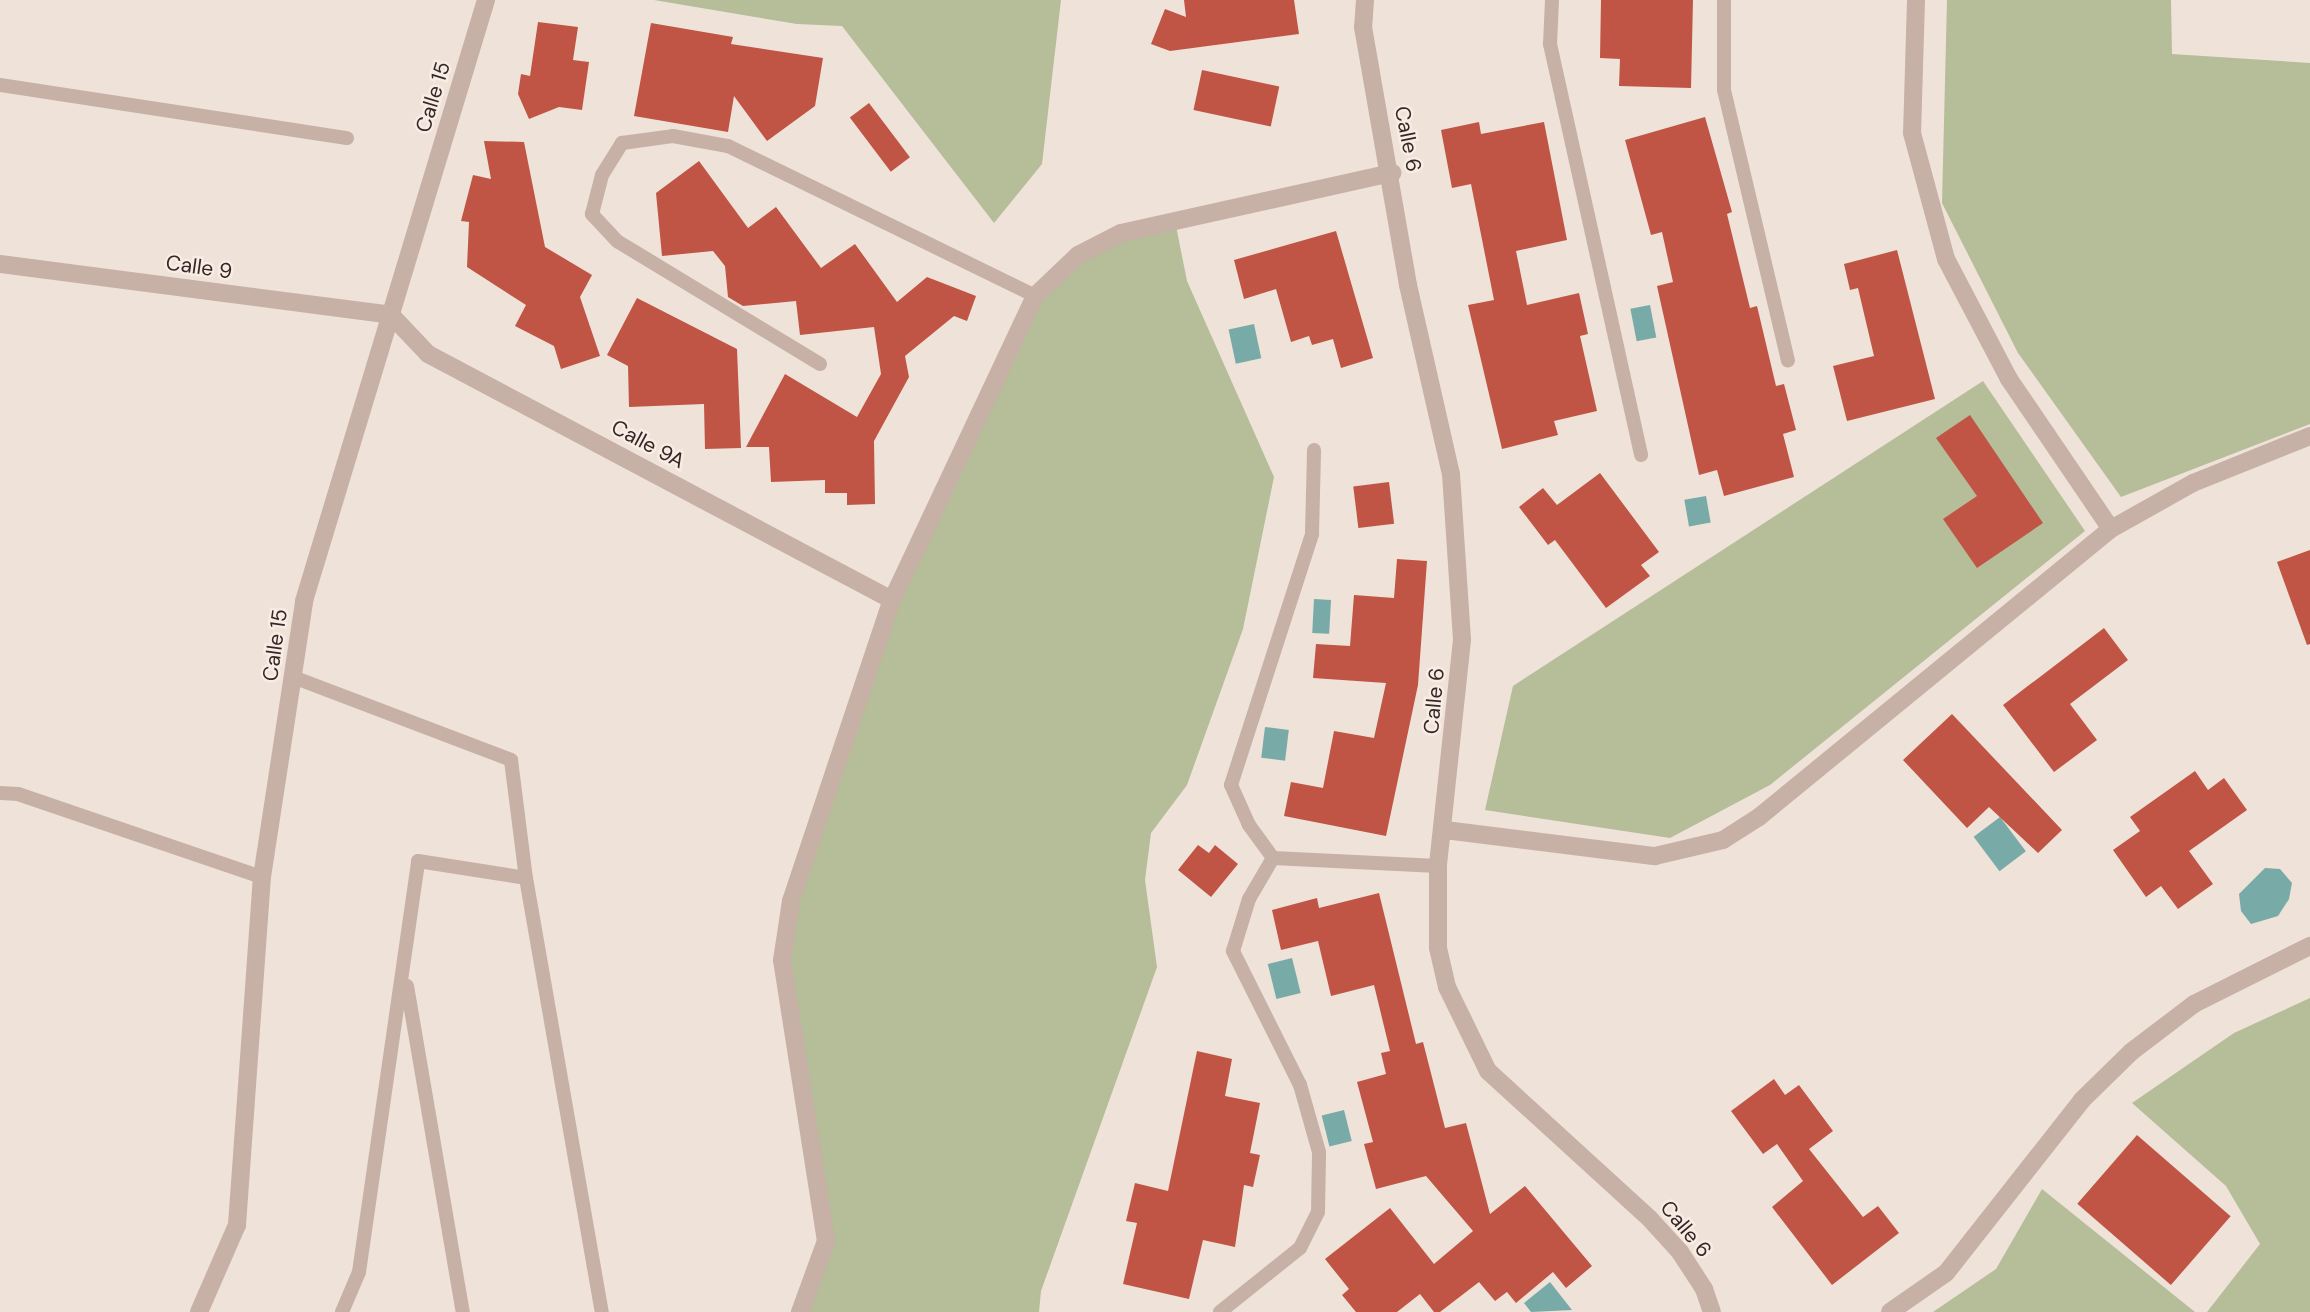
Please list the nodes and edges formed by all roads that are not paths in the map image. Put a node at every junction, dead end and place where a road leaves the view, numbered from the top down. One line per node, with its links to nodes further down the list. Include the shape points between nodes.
1 (486, 0): 11 (street, Calle 15)
2 (1365, 0): 8 (street, Calle 6, via 1363,27)
3 (1552, 0): 16 (lane, via 1550,44)
4 (1724, 0): 12 (lane, via 1724,90)
5 (1916, 0): 17 (street, via 1912,133 1946,259 2009,379)
6 (0, 86): 7 (lane)
7 (347, 138)
8 (1392, 173): 10 (street, via 1121,233 1078,255); 21 (street, Calle 6, via 1408,285 1451,474 1462,640)
9 (0, 264): 11 (street, Calle 9)
10 (1035, 296): 13 (lane, via 728,146 673,136 622,143 602,175 592,214 617,241); 18 (street)
11 (391, 315): 18 (street, Calle 9A, via 428,354); 19 (street, Calle 15, via 304,601)
12 (1788, 361)
13 (820, 364)
14 (2310, 436): 17 (street, via 2193,483)
15 (1314, 450): 22 (lane, via 1311,534 1231,785 1249,825)
16 (1641, 455)
17 (2111, 529): 21 (street, via 1759,817 1723,840 1644,856)
18 (892, 600): 32 (street, via 791,901 782,960 826,1241)
19 (293, 677): 24 (street, Calle 15); 25 (lane, via 511,760)
20 (0, 793): 24 (lane, via 18,794)
21 (1445, 830): 23 (street, Calle 6)
22 (1273, 858): 23 (lane); 33 (lane, via 1249,899 1233,951 1300,1085 1319,1152 1318,1212 1300,1248)
23 (1438, 866): 34 (street, Calle 6, via 1438,948 1461,1020 1489,1071 1658,1227 1692,1270)
24 (262, 877): 28 (street, Calle 15, via 237,1225)
25 (526, 878): 27 (lane, via 418,861); 31 (lane)
26 (2310, 946): 35 (street, via 2194,1004 2131,1052 2081,1100 1982,1233 1946,1273)
27 (405, 974): 29 (lane, via 359,1272); 30 (lane)
28 (199, 1312)
29 (342, 1312)
30 (463, 1312)
31 (602, 1312)
32 (800, 1312)
33 (1220, 1312)
34 (1712, 1312)
35 (1890, 1312)

